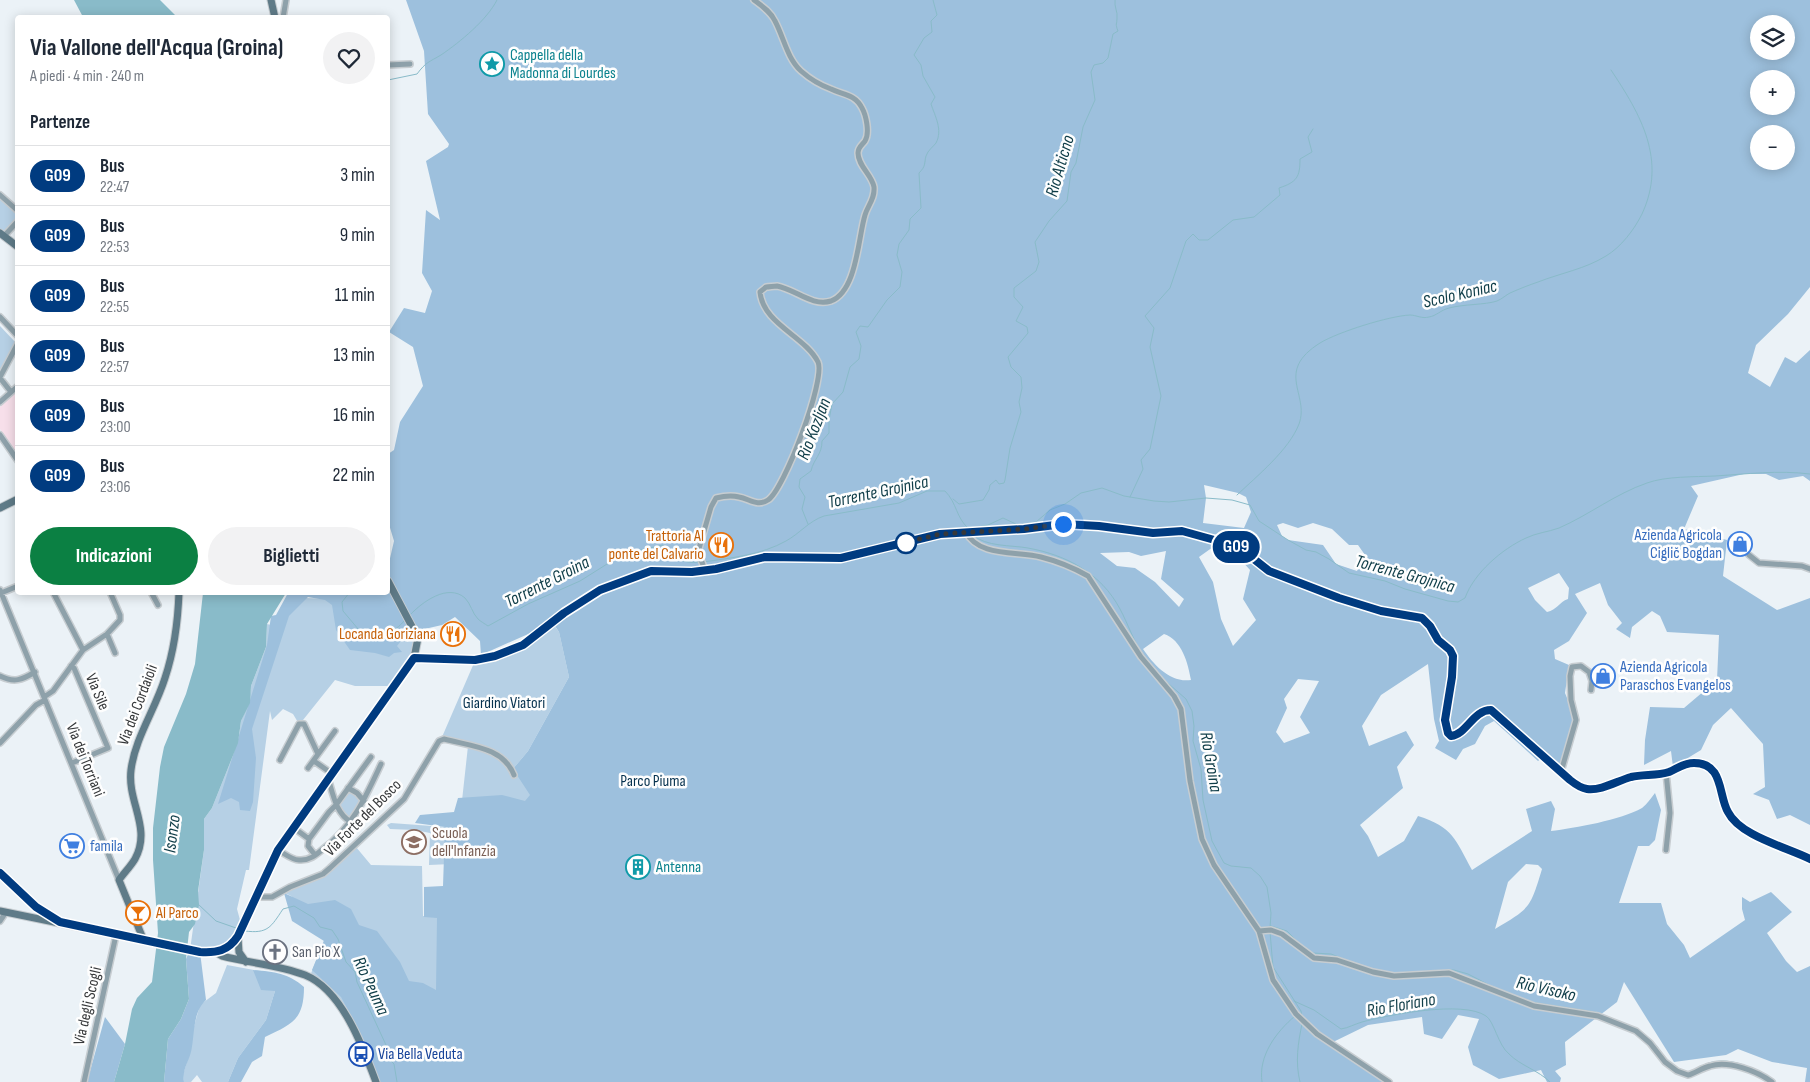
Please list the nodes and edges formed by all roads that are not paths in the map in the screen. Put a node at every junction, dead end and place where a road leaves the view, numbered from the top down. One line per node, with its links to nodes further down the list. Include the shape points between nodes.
1 (271, 0): 4 (street)
2 (286, 0): 5 (street)
3 (754, 0): 26 (street, via 775,20 785,47 799,70 832,90 846,93 862,108 868,133 858,154 873,184 874,196 865,215 860,245 844,292 832,300 821,302 777,286 766,287 760,292 763,305 773,318 813,355 819,364 819,376 803,433 775,494 756,504 740,497 716,498 700,540 698,552)
4 (275, 15)
5 (284, 15)
6 (410, 64): 7 (street)
7 (390, 65)
8 (0, 195): 9 (street)
9 (15, 208)
10 (15, 223): 11 (street)
11 (2, 234): 12 (street)
12 (15, 245)
13 (0, 317): 14 (street)
14 (15, 333)
15 (15, 349): 16 (street)
16 (0, 378): 18 (street)
17 (15, 389): 18 (street)
18 (11, 392): 19 (street)
19 (0, 402)
20 (0, 435): 21 (street)
21 (15, 457)
22 (15, 500): 23 (street)
23 (0, 508)
24 (966, 532): 26 (street, via 940,534 841,558 765,557); 54 (street, via 1063,524 1153,533 1182,531 1229,544 1269,571 1339,598 1381,611 1422,618 1453,656 1445,720 1448,733 1458,736 1479,715 1491,710); 76 (street, via 971,541 981,548 1042,557 1088,576 1141,658 1174,696 1181,709 1190,781 1202,840 1214,865)
25 (1750, 555): 27 (street, via 1760,563)
26 (703, 564): 39 (street, via 692,572 651,571 600,590 564,613 530,641 495,656 475,660)
27 (1810, 569)
28 (390, 585): 39 (street, via 418,638)
29 (15, 587): 30 (street)
30 (1, 591): 41 (street, Via dei Torriani)
31 (55, 595): 37 (street)
32 (111, 595): 36 (street, via 120,620)
33 (153, 595): 35 (street)
34 (179, 595): 69 (street, Via dei Cordaioli, via 174,647 165,680 133,753 130,773 132,796 141,822 141,841 135,859)
35 (158, 605)
36 (107, 634): 37 (street); 38 (street)
37 (83, 650): 40 (street)
38 (115, 653)
39 (414, 658): 57 (street)
40 (71, 666): 44 (street); 51 (street, Via Sile, via 108,748)
41 (35, 672): 42 (street, via 22,681); 44 (street, Via dei Torriani)
42 (0, 676)
43 (1591, 690): 54 (street, via 1589,672 1581,666 1572,667 1571,700 1576,720)
44 (45, 698): 46 (street); 51 (street, Via dei Torriani)
45 (335, 731): 47 (street)
46 (0, 743)
47 (318, 754): 49 (street, via 304,724 299,724); 50 (street)
48 (371, 757): 58 (street)
49 (280, 760)
50 (314, 761): 53 (street); 57 (street)
51 (72, 763): 69 (street, Via dei Torriani)
52 (381, 764): 59 (street)
53 (308, 768)
54 (1561, 772): 55 (street, via 1578,786 1594,789 1633,777)
55 (1666, 772): 65 (street, via 1670,813); 67 (street, via 1695,763 1708,767 1721,784 1727,812 1736,823 1746,831)
56 (514, 775): 70 (street, Via Forte del Bosco, via 495,752 444,738 439,740 404,799 323,874 290,886 272,897)
57 (330, 776): 60 (street); 62 (street)
58 (348, 788): 59 (street); 60 (street)
59 (364, 801): 61 (street)
60 (336, 805): 61 (street, via 345,819); 63 (street)
61 (351, 822): 66 (street, via 332,843)
62 (294, 828): 63 (street); 64 (street)
63 (309, 839): 66 (street, via 308,846)
64 (278, 850): 66 (street, via 292,859); 70 (street)
65 (1666, 850)
66 (315, 855)
67 (1810, 859)
68 (0, 873): 71 (street)
69 (119, 880): 79 (street, Via dei Torriani)
70 (257, 896): 78 (street)
71 (34, 905): 73 (street); 74 (street)
72 (3, 911): 73 (street); 75 (street)
73 (28, 916): 74 (street)
74 (47, 918): 77 (street)
75 (0, 921)
76 (1259, 931): 84 (street, via 1273,980 1296,1014 1317,1034); 85 (street, via 1271,930 1282,934 1314,958 1338,960 1394,976 1448,973 1534,1006 1598,1016 1636,1031 1665,1062 1688,1075 1720,1064 1741,1067)
77 (116, 935): 79 (street); 82 (street, Via degli Scogli)
78 (239, 935): 80 (street, via 231,945); 81 (street, via 239,952)
79 (144, 941): 80 (street)
80 (216, 953): 81 (street)
81 (246, 962): 83 (street, via 306,975 326,988 344,1011)
82 (84, 1082)
83 (376, 1082)
84 (1389, 1082)
85 (1772, 1082)

